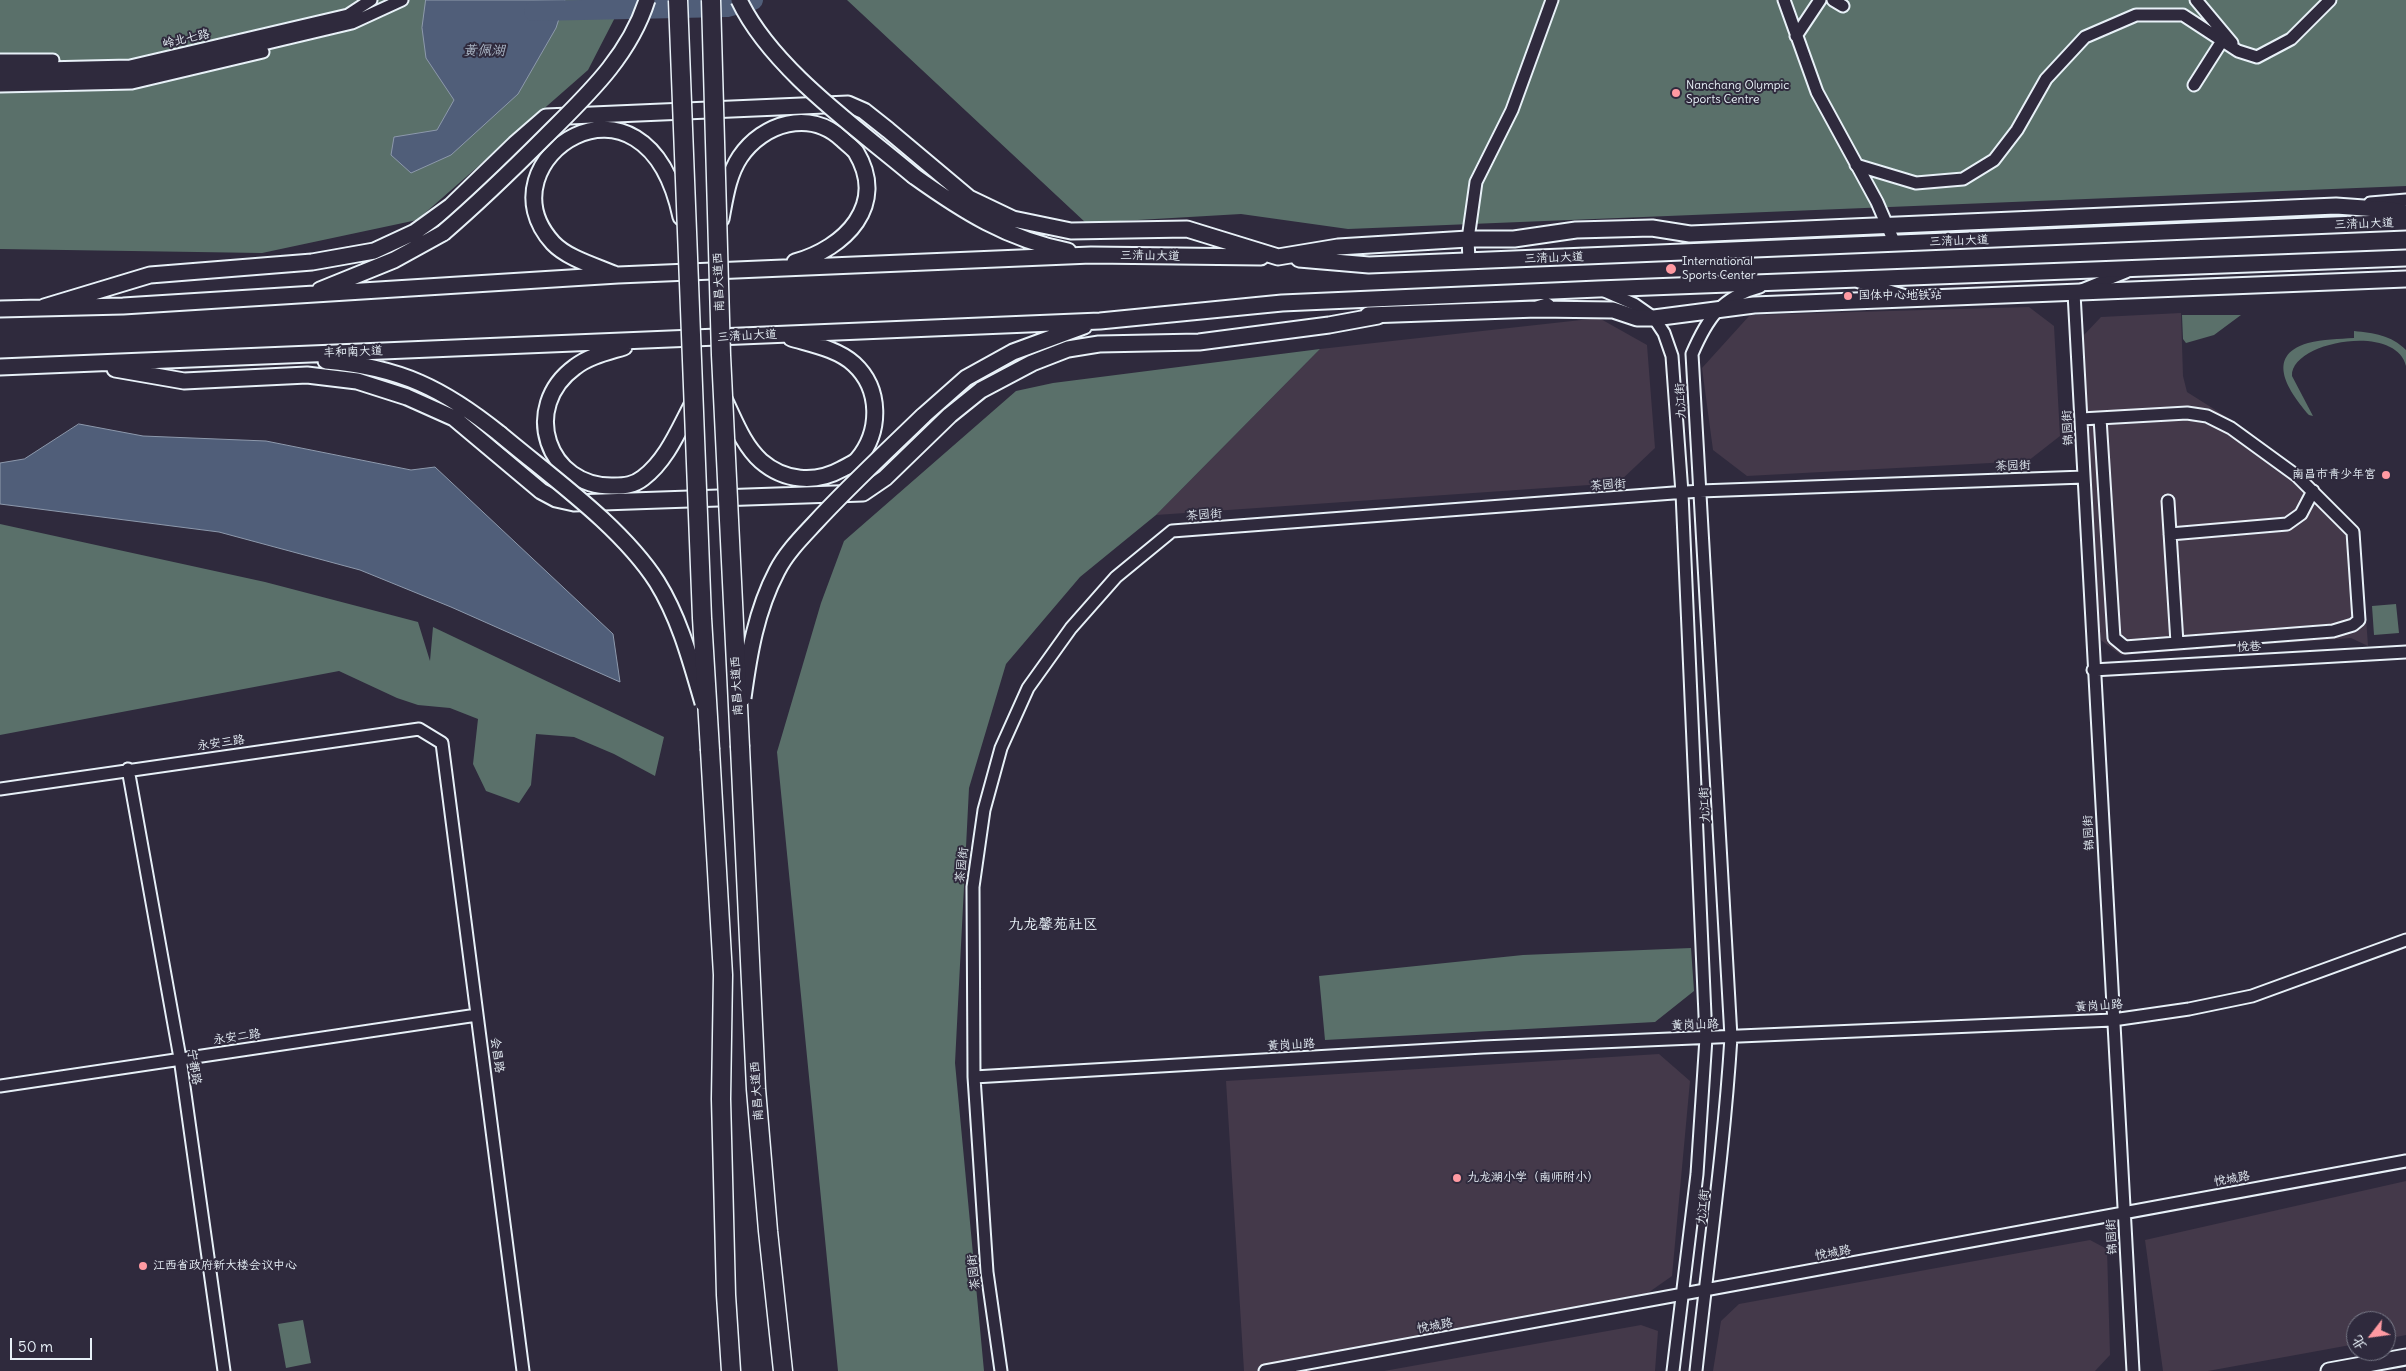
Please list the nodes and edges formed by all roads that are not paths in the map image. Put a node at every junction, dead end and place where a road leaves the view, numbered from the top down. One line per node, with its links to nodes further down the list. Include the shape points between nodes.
1 (371, 0): 12 (street, 岭北七路)
2 (402, 0): 13 (street)
3 (647, 0): 46 (main road, bridge, via 628,44 603,79 488,194 443,233 394,260)
4 (678, 0): 31 (highway, bridge)
5 (711, 0): 28 (highway, 南昌大道西, bridge)
6 (739, 0): 32 (main road, bridge, via 748,19 792,71 914,176 958,208 1013,236)
7 (1552, 0): 29 (street, via 1512,110 1476,182)
8 (1784, 0): 14 (street)
9 (1820, 0): 14 (street)
10 (2196, 0): 16 (street)
11 (2330, 0): 16 (street, via 2291,39 2257,57)
12 (358, 9): 17 (street, via 128,59); 18 (street, 岭北七路, via 348,15 130,66)
13 (352, 23): 19 (street, via 133,74); 21 (street, via 327,36 132,83)
14 (1796, 36): 22 (street, via 1817,92)
15 (2222, 41): 16 (street); 20 (street); 22 (street, via 2183,15 2136,15 2085,37 2046,78 2017,130 1994,160 1963,179 1916,182)
16 (2238, 50)
17 (0, 60)
18 (0, 69)
19 (0, 78)
20 (2194, 85)
21 (0, 86)
22 (1856, 165): 27 (street)
23 (2406, 200): 24 (street)
24 (2336, 206): 25 (main road); 27 (main road)
25 (2406, 214)
26 (2406, 222): 30 (main road, 三清山大道)
27 (1887, 225): 29 (main road, via 1690,234 1652,228 1576,230 1514,239); 30 (street)
28 (718, 235): 37 (main road, bridge, via 729,182 752,142 787,123 821,125 839,136 855,151 867,188 858,222 817,256); 62 (highway, 南昌大道西, bridge)
29 (1468, 239): 33 (main road, via 1338,247); 35 (street)
30 (1895, 244): 35 (main road, 三清山大道)
31 (687, 246): 39 (main road, bridge, via 676,196 646,144 624,132 605,129 584,132 552,152 542,165 534,192 536,212 554,244 573,256); 63 (highway, bridge)
32 (1091, 255): 33 (main road, 三清山大道); 37 (main road, 三清山大道)
33 (1278, 257): 35 (main road, 三清山大道, via 1369,265); 49 (main road, via 1187,229 1071,231 1012,219 969,198 864,111 839,104 546,117 451,206 416,232 374,251 312,262 150,275)
34 (2406, 258): 36 (main road, 三清山大道)
35 (1469, 261)
36 (2137, 267): 41 (main road, 三清山大道); 45 (street)
37 (772, 269): 39 (main road, 三清山大道)
38 (2406, 269): 42 (main road)
39 (618, 275): 46 (main road)
40 (2406, 279): 42 (main road)
41 (1853, 280): 43 (main road, 三清山大道); 47 (street)
42 (2375, 281): 45 (main road)
43 (1776, 283): 44 (main road, 三清山大道); 52 (street, 九江街, via 1741,292)
44 (1598, 288): 48 (main road, 三清山大道); 51 (main road); 54 (street, 九江街, via 1634,304)
45 (2074, 293): 47 (main road); 65 (street, 锦园街)
46 (307, 295): 49 (main road, via 123,306)
47 (1914, 299): 52 (main road, via 1754,305)
48 (1282, 303): 53 (main road); 55 (main road, 三清山大道)
49 (44, 307): 50 (main road)
50 (0, 309)
51 (1537, 309): 53 (main road); 54 (main road, via 1613,310 1637,318)
52 (1719, 310): 54 (main road); 68 (street, 九江街, via 1703,328 1692,354)
53 (1378, 316): 60 (main road, via 1199,342 1099,344 1068,349 1032,363 981,390 950,415 885,478 863,493 574,504 541,490 454,418 406,397 357,382 307,375 184,381)
54 (1654, 318): 69 (street, 九江街, via 1664,333 1672,356)
55 (1100, 321): 56 (main road, 三清山大道); 76 (main road, bridge, via 1013,352 966,378 830,506 804,535 778,569 762,605 750,648)
56 (783, 335): 57 (main road, 三清山大道); 62 (main road, via 853,362 868,380 876,401 874,424 867,445 856,461 814,479 778,474 760,460 746,442)
57 (706, 338): 58 (main road, 丰和南大道)
58 (640, 341): 59 (main road, 丰和南大道); 63 (main road, via 576,366 552,391 544,424 556,457 584,482 627,486 660,462)
59 (260, 356): 60 (main road, 丰和南大道); 75 (main road, bridge, via 342,362 407,377 466,407 500,434 620,537 658,583 688,650)
60 (86, 363): 61 (main road, 丰和南大道)
61 (0, 367)
62 (724, 399): 76 (highway, 南昌大道西, bridge)
63 (693, 403): 75 (highway, bridge)
64 (2100, 418): 65 (street); 67 (street, via 2187,413 2207,416 2231,428 2298,476); 72 (street, via 2114,638 2125,647)
65 (2081, 419): 66 (street, 锦园街)
66 (2084, 477): 68 (street, 茶园街); 74 (street, 锦园街)
67 (2313, 491): 71 (street, via 2302,514 2287,524); 72 (street, via 2353,532 2359,620 2333,631)
68 (1700, 492): 69 (street, 茶园街); 83 (street, 九江街)
69 (1682, 493): 84 (street, 九江街); 86 (street, 茶园街, via 1172,531 1116,577 1070,628 1028,688 1001,748 984,810 973,887)
70 (2168, 501): 71 (street)
71 (2170, 534): 72 (street)
72 (2177, 643)
73 (2406, 652): 74 (street, 悦巷)
74 (2093, 670): 82 (street, 锦园街)
75 (709, 727): 95 (highway, bridge, via 723,975 722,1119 726,1295)
76 (739, 727): 96 (highway, 南昌大道西, bridge, via 756,1089)
77 (442, 743): 78 (street, 永安三路, via 418,729); 81 (street, 会昌路)
78 (128, 769): 79 (street, 永安三路); 85 (street, 宁都路)
79 (0, 789)
80 (2406, 940): 82 (street, 黄岗山路, via 2252,996)
81 (477, 1015): 85 (street, 永安二路); 94 (street, 会昌路)
82 (2114, 1020): 83 (street, 黄岗山路); 89 (street, 锦园街)
83 (1731, 1037): 84 (street, 黄岗山路); 90 (street, 九江街, via 1715,1224)
84 (1706, 1038): 86 (street, 黄岗山路, via 1483,1047); 91 (street, 九江街, via 1697,1174)
85 (180, 1058): 87 (street, 永安二路); 93 (street, 宁都路)
86 (974, 1077): 97 (street, 茶园街, via 987,1272)
87 (0, 1086)
88 (2406, 1161): 89 (street, 悦城路)
89 (2125, 1213): 90 (street, 悦城路); 101 (street, 锦园街)
90 (1705, 1290): 91 (street, 悦城路); 100 (street, 九江街)
91 (1681, 1295): 98 (street, 悦城路); 99 (street, 九江街)
92 (2406, 1357): 102 (main road)
93 (224, 1371)
94 (523, 1371)
95 (732, 1371)
96 (783, 1371)
97 (1001, 1371)
98 (1265, 1371)
99 (1673, 1371)
100 (1696, 1371)
101 (2133, 1371)
102 (2329, 1371)

